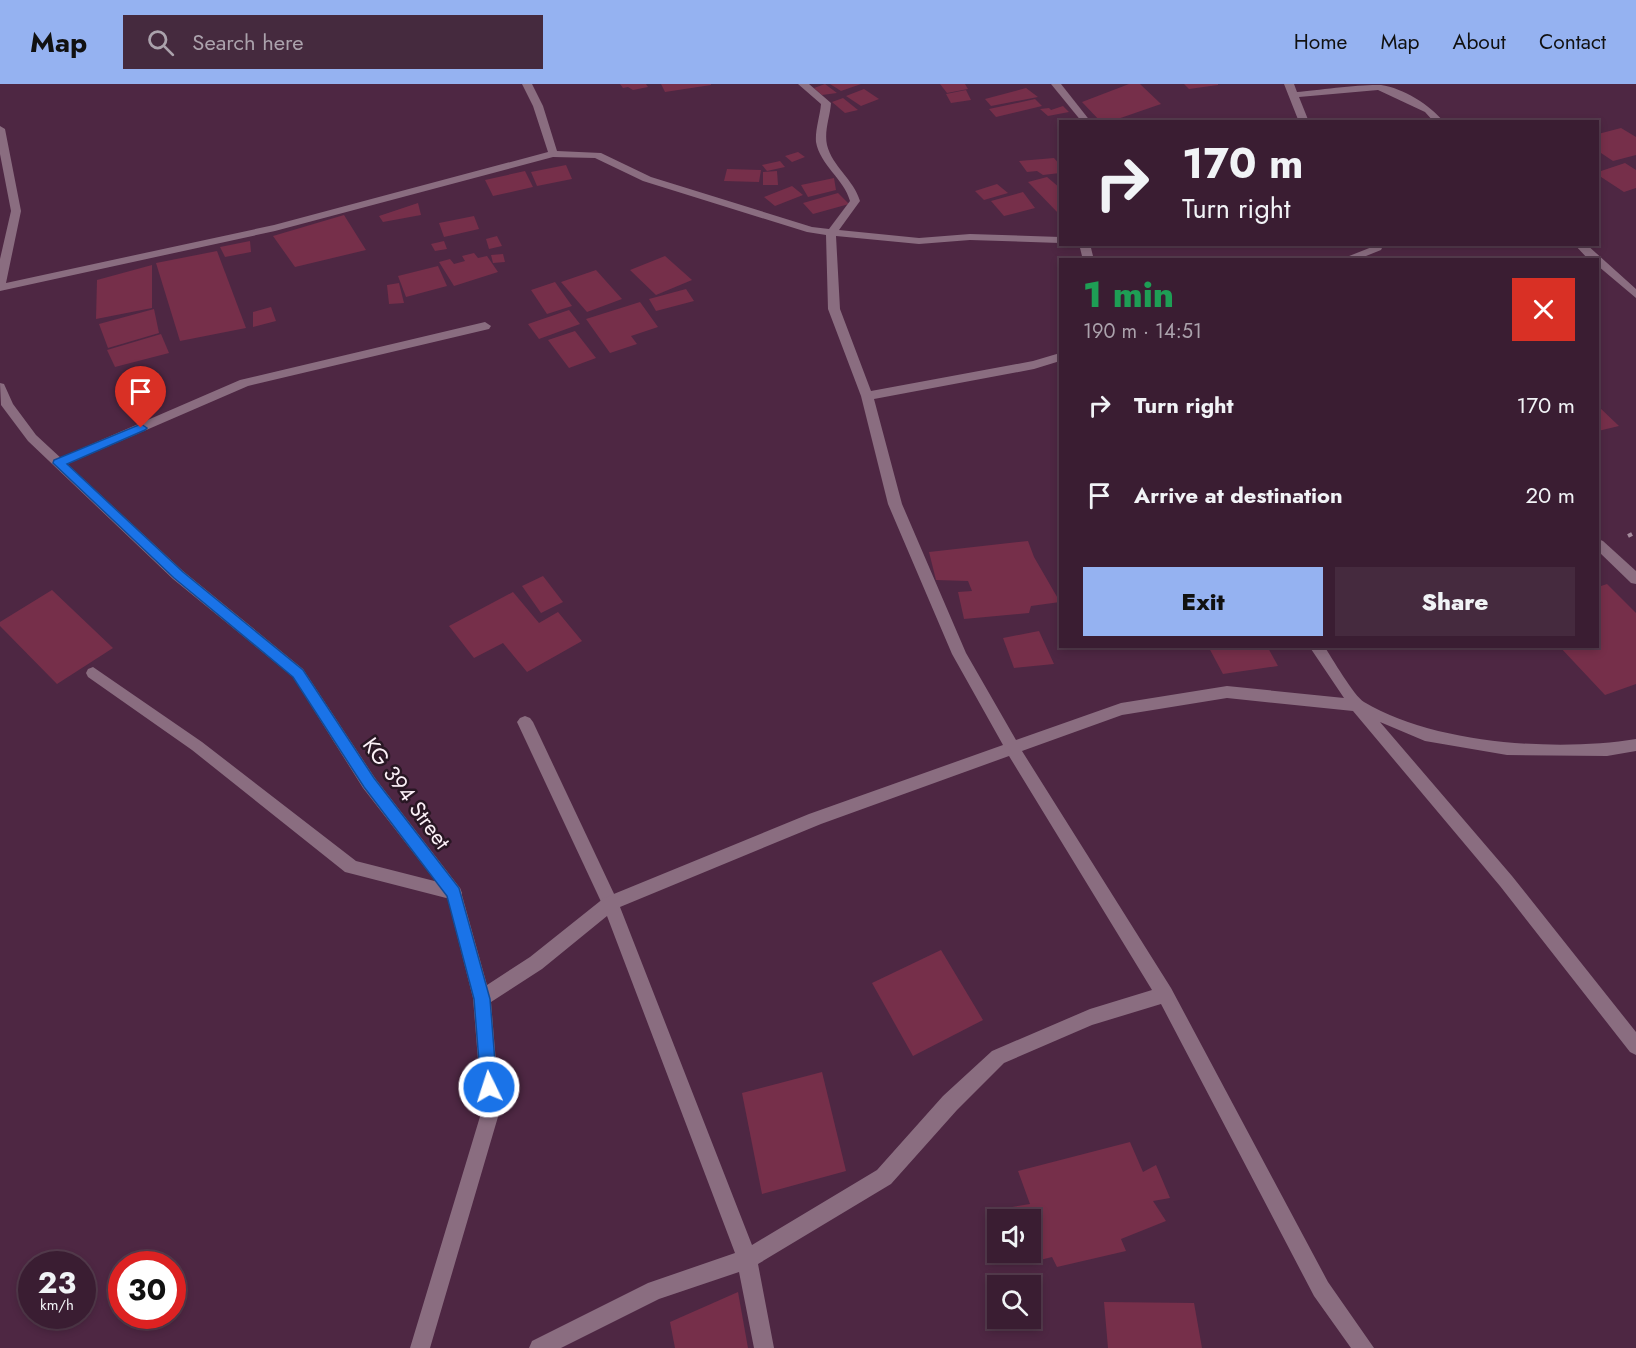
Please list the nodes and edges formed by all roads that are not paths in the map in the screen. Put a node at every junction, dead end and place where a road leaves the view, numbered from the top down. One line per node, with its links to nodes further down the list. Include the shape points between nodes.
1 (527, 84): 11 (street)
2 (803, 84): 12 (street, via 826,103 820,138 823,149 854,195 855,201)
3 (1056, 84): 7 (street)
4 (1289, 84): 6 (street)
5 (1383, 85): 6 (street); 9 (street, via 1428,110)
6 (1293, 95): 8 (street)
7 (1085, 120)
8 (1303, 120)
9 (1438, 120)
10 (0, 129): 19 (street, via 16,211)
11 (553, 154): 12 (street, via 597,155 647,179); 19 (street, via 275,228)
12 (831, 234): 13 (street, via 919,241 970,237); 24 (street, via 834,309)
13 (1059, 240)
14 (1376, 246): 16 (street)
15 (1581, 246): 17 (street)
16 (1349, 258)
17 (1595, 258)
18 (1599, 262): 20 (street)
19 (0, 286)
20 (1636, 295)
21 (485, 326): 26 (street, via 244,383)
22 (1059, 357): 24 (street)
23 (0, 387): 25 (street, KG 394 Street)
24 (867, 396): 34 (street, via 895,504 959,654)
25 (3, 403): 26 (street, KG 394 Street)
26 (58, 463): 35 (street, KG 394 Street, via 178,575 298,673 369,783)
27 (1599, 545): 28 (street)
28 (1636, 579)
29 (1317, 648): 31 (street)
30 (93, 673): 35 (street, via 197,746 351,867)
31 (1357, 705): 33 (street, via 1425,735 1507,749 1607,750); 34 (street, via 1227,692 1121,709); 39 (street, via 1506,881)
32 (525, 722): 36 (street)
33 (1636, 745)
34 (1012, 748): 36 (street, via 815,819); 37 (street)
35 (453, 893): 38 (street, KG 394 Street)
36 (610, 903): 38 (street, via 536,963); 40 (street)
37 (1165, 994): 40 (street, via 1090,1017 998,1057 950,1103 884,1177); 44 (street, via 1321,1289)
38 (482, 999): 41 (street, KG 394 Street, via 491,1110)
39 (1636, 1046)
40 (747, 1259): 42 (street, via 655,1290); 43 (street)
41 (420, 1348)
42 (538, 1348)
43 (764, 1348)
44 (1364, 1348)

